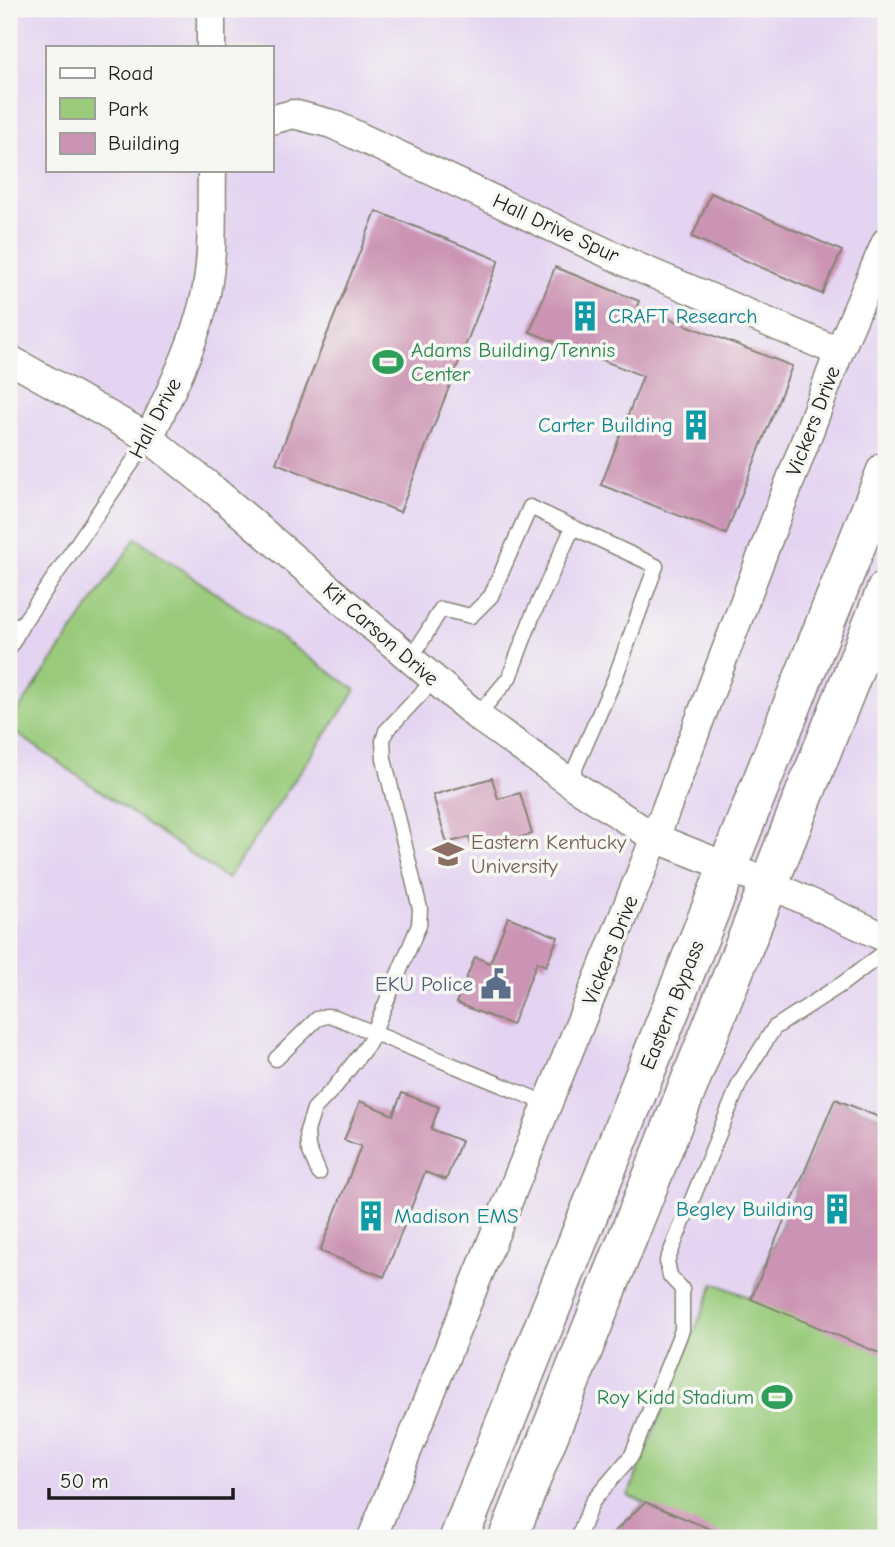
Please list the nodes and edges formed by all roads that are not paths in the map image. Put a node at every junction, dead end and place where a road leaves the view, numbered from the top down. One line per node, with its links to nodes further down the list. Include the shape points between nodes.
1 (211, 9): 2 (street)
2 (211, 46)
3 (273, 119): 6 (street, Hall Drive Spur, via 293,114 332,124 637,267)
4 (212, 172): 8 (street, Hall Drive, via 209,271 202,308 190,348)
5 (886, 242): 6 (street, Vickers Drive)
6 (839, 352): 18 (street, Vickers Drive)
7 (9, 359): 8 (street, Kit Carson Drive)
8 (149, 438): 12 (lane, Hall Drive); 14 (street, Kit Carson Drive)
9 (886, 471): 19 (main road, Eastern Bypass)
10 (573, 527): 14 (lane, via 530,507 491,596 471,616 441,609); 16 (lane, via 509,678); 17 (lane, via 656,566 615,678)
11 (886, 590): 20 (main road)
12 (16, 626): 13 (lane, Hall Drive)
13 (9, 649)
14 (411, 659): 15 (street, Kit Carson Drive)
15 (434, 680): 16 (street, Kit Carson Drive); 23 (lane, via 386,731 383,741 420,909 419,925)
16 (477, 716): 17 (street, Kit Carson Drive)
17 (569, 782): 18 (street, Kit Carson Drive)
18 (655, 838): 19 (street, Kit Carson Drive); 25 (street, Vickers Drive)
19 (727, 866): 20 (street, Kit Carson Drive); 28 (main road, Eastern Bypass)
20 (768, 883): 21 (street, Kit Carson Drive); 29 (main road)
21 (886, 938)
22 (886, 951): 30 (lane, via 774,1028 740,1082 667,1261 670,1276 682,1289 682,1330 632,1455 592,1502)
23 (373, 1032): 24 (lane, via 326,1016 317,1019); 25 (lane); 26 (lane, via 369,1043 314,1109 308,1147)
24 (276, 1059)
25 (548, 1104): 27 (street, Vickers Drive)
26 (320, 1173)
27 (372, 1538)
28 (459, 1538)
29 (508, 1538)
30 (578, 1538)

